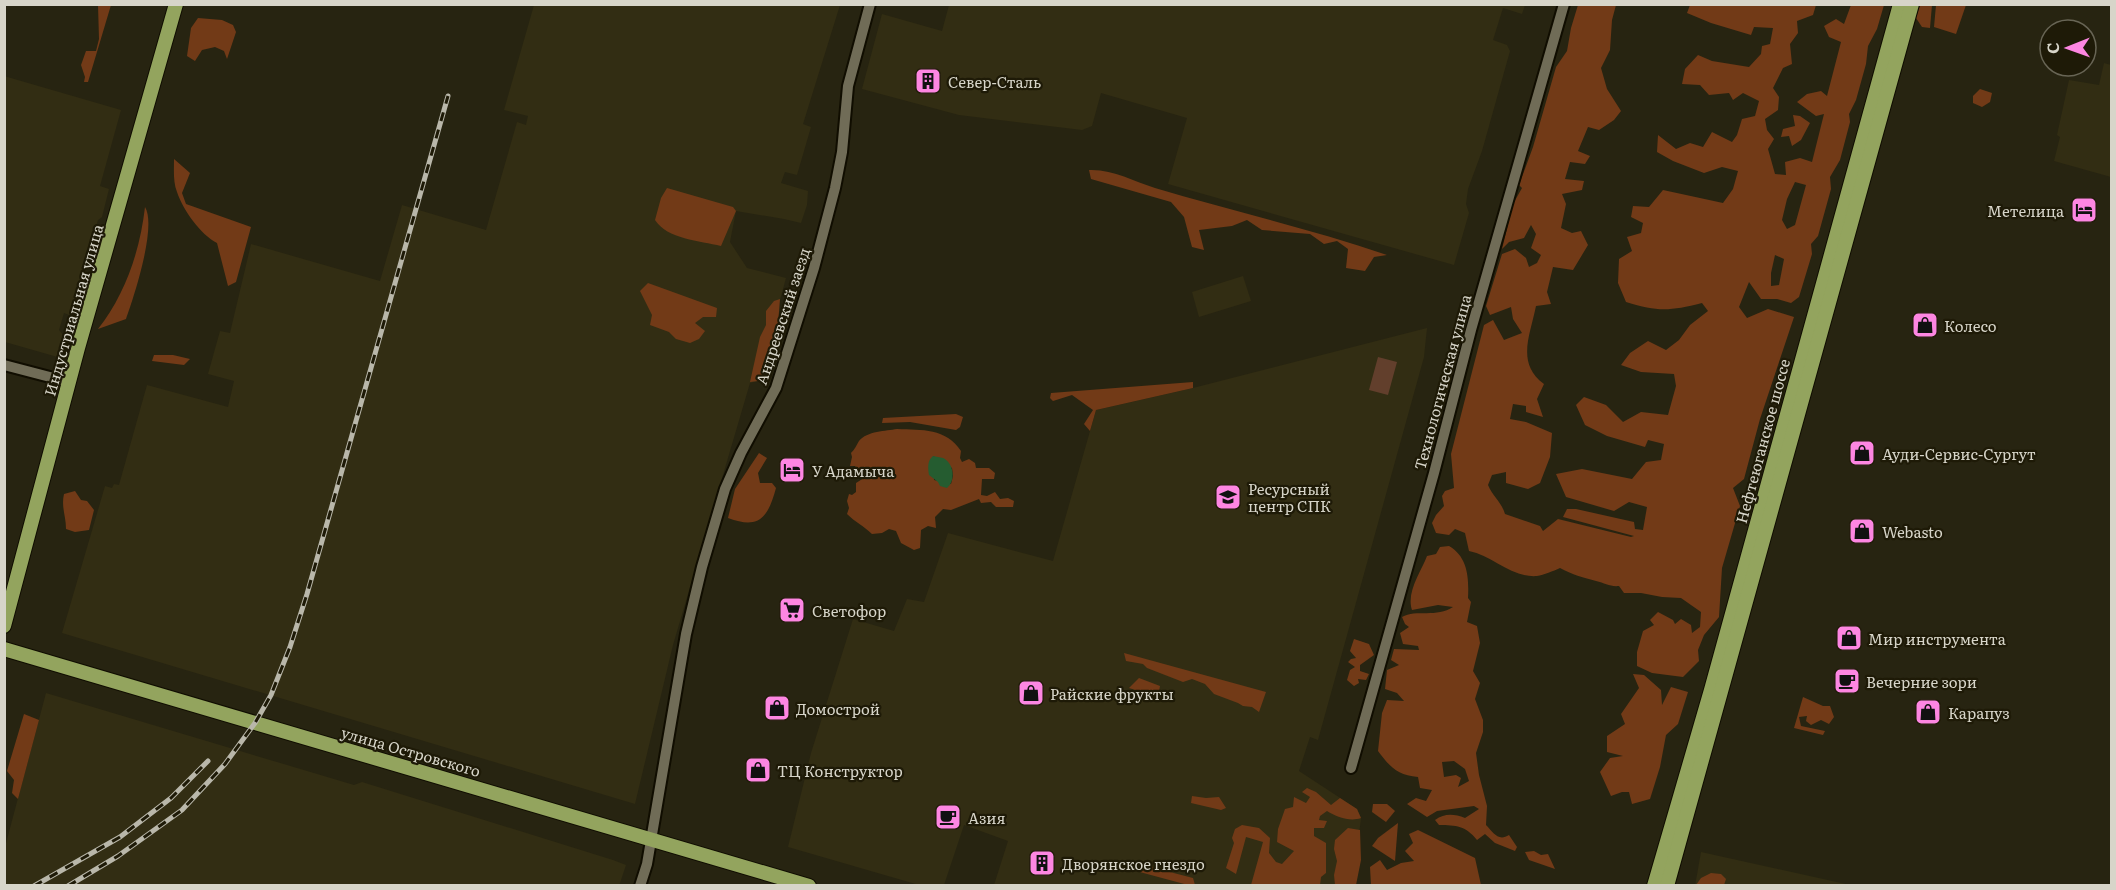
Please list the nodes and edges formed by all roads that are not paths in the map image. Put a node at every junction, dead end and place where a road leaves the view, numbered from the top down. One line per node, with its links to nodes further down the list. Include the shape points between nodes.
1 (176, 4): 7 (main road, Индустриальная улица)
2 (870, 4): 11 (street, Андреевский заезд, via 848,86 835,188 804,302 776,388 725,489 702,567 684,640)
3 (1564, 4): 10 (street, Технологическая улица)
4 (1900, 4): 14 (main road, Нефтеюганское шоссе)
5 (1912, 4): 15 (main road, Нефтеюганское шоссе)
6 (4, 365): 7 (street)
7 (69, 382): 8 (main road, Индустриальная улица)
8 (4, 626)
9 (4, 649): 11 (main road, улица Островского)
10 (1351, 768)
11 (651, 840): 12 (street, Андреевский заезд); 13 (main road, улица Островского)
12 (640, 885)
13 (809, 885)
14 (1654, 885)
15 (1667, 885)

